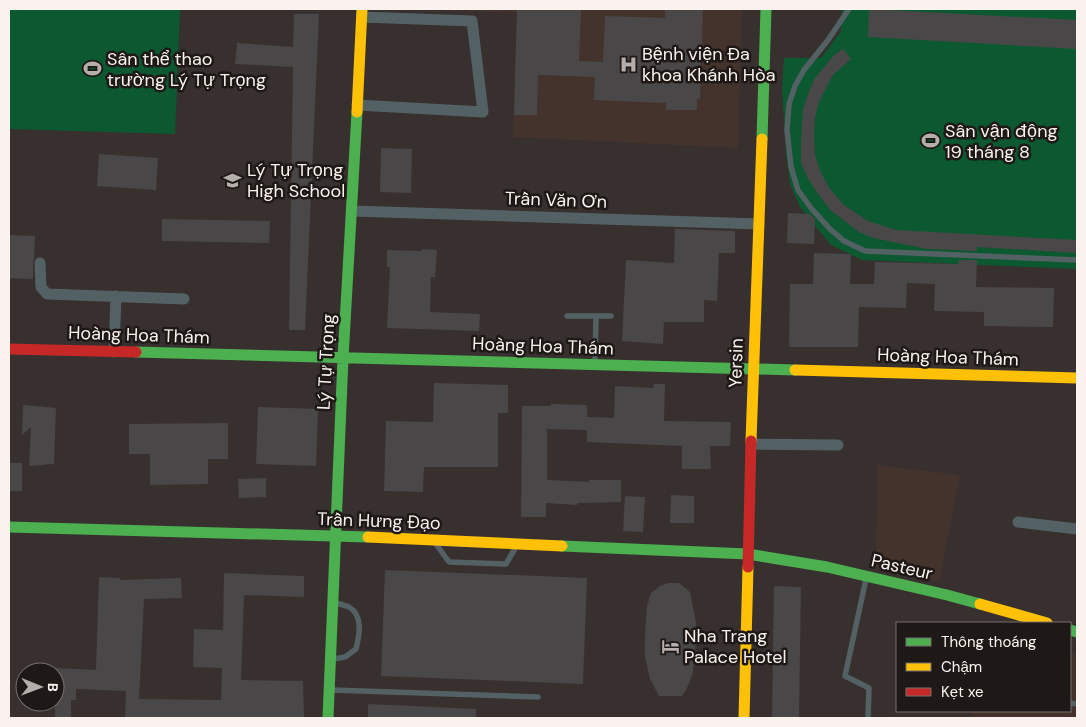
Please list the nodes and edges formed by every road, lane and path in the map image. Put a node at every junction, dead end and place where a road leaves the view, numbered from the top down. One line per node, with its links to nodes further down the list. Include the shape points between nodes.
1 (766, 9): 6 (street, Yersin)
2 (849, 9): 7 (lane, via 804,70 789,104 790,167 798,190 817,215 844,241 865,251)
3 (362, 13): 4 (street, Lý Tự Trọng); 4 (street, via 472,21 483,112)
4 (357, 105): 5 (street, Lý Tự Trọng)
5 (352, 211): 6 (street, Trần Văn Ơn); 16 (street, Lý Tự Trọng)
6 (759, 224): 18 (street, Yersin)
7 (1077, 260)
8 (40, 263): 9 (street, via 41,287 47,294)
9 (116, 296): 10 (street); 15 (street)
10 (184, 299)
11 (567, 316): 12 (lane)
12 (596, 316): 13 (lane); 17 (lane)
13 (611, 316)
14 (9, 349): 15 (street, Hoàng Hoa Thám)
15 (114, 352): 16 (street, Hoàng Hoa Thám)
16 (343, 358): 17 (street, Hoàng Hoa Thám); 25 (street, Lý Tự Trọng)
17 (595, 365): 18 (street, Hoàng Hoa Thám)
18 (753, 369): 19 (street, Hoàng Hoa Thám); 20 (street, Yersin)
19 (1077, 378)
20 (751, 444): 21 (street); 28 (street, Yersin)
21 (838, 445)
22 (1018, 522): 24 (street)
23 (9, 527): 25 (street, Trần Hưng Đạo)
24 (1077, 529)
25 (334, 536): 26 (street, Trần Hưng Đạo); 30 (street, Lý Tự Trọng)
26 (434, 540): 27 (street, Trần Hưng Đạo); 27 (lane, via 449,562 506,564)
27 (518, 544): 28 (street, Trần Hưng Đạo)
28 (748, 554): 29 (street, Pasteur); 36 (street, Yersin)
29 (866, 577): 31 (street, Pasteur); 37 (lane, via 845,676 869,688)
30 (332, 602): 32 (street, Lý Tự Trọng); 32 (lane, via 349,607 357,615 360,632 356,649)
31 (1043, 622)
32 (330, 660): 33 (street, Lý Tự Trọng)
33 (330, 690): 34 (lane); 35 (street, Lý Tự Trọng)
34 (538, 697)
35 (328, 718)
36 (744, 718)
37 (868, 718)

